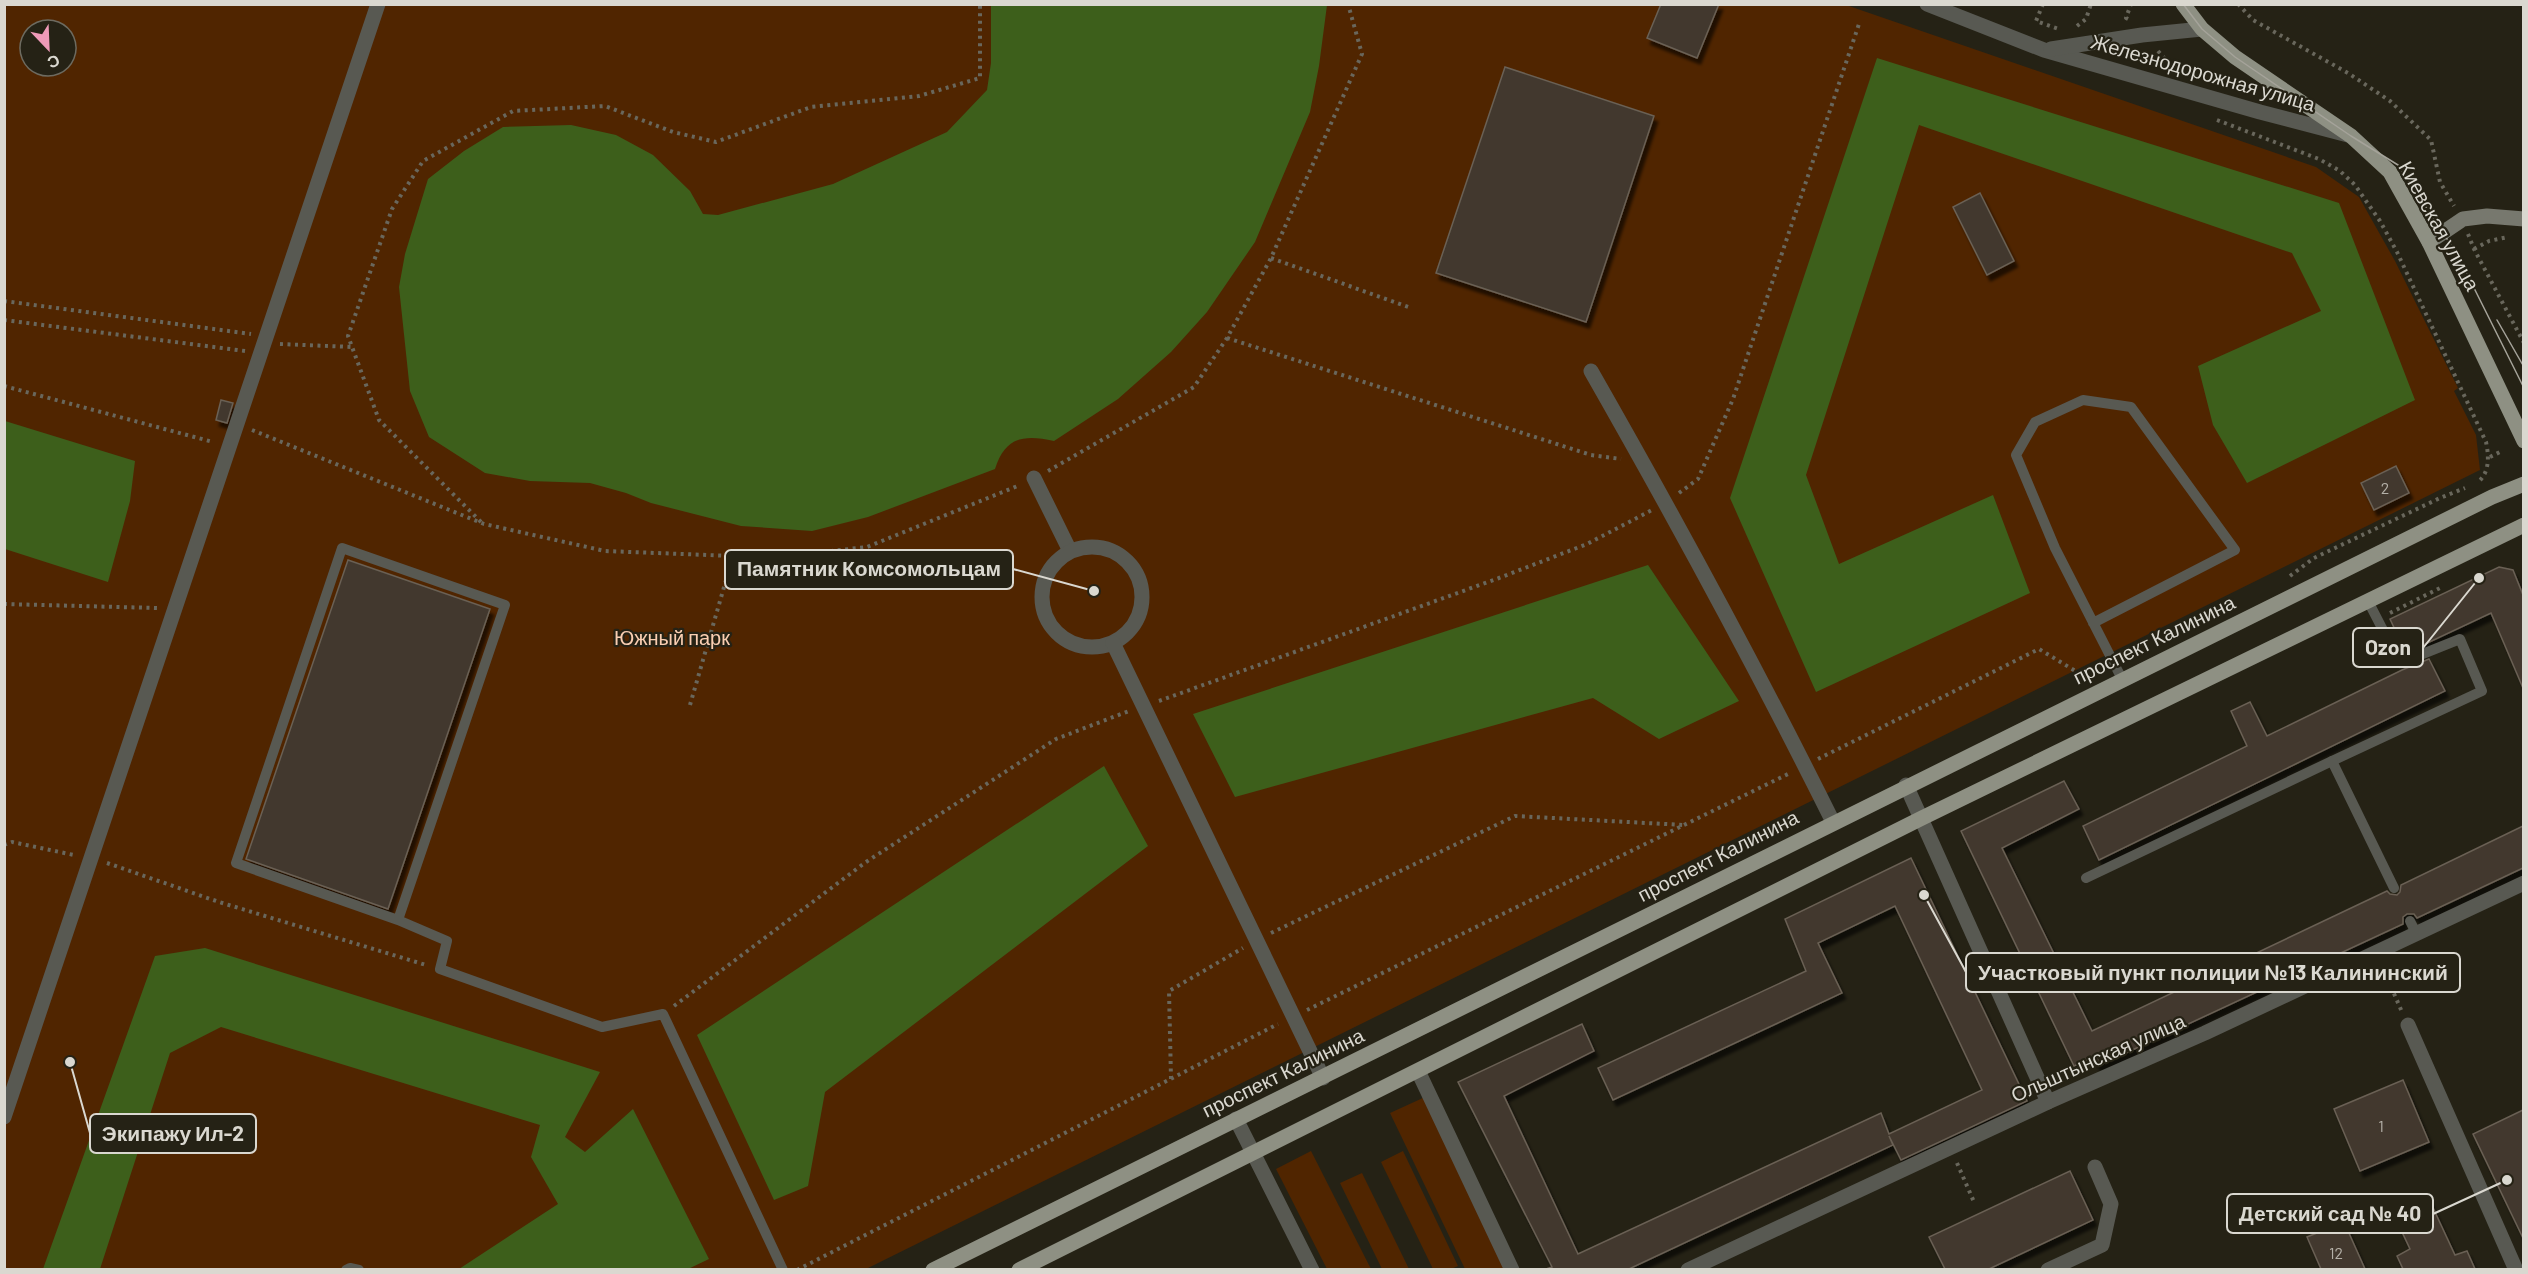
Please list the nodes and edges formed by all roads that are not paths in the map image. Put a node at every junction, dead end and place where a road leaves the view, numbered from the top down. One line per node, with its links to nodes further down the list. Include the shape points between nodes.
1 (378, 4): 31 (street)
2 (1927, 4): 5 (street, Железнодорожная улица)
3 (2183, 4): 4 (main road, Киевская улица)
4 (2202, 29): 5 (street, Железнодорожная улица); 6 (main road, Киевская улица, via 2235,57)
5 (2044, 50): 6 (street, Железнодорожная улица)
6 (2351, 136): 8 (main road, Киевская улица, via 2390,172)
7 (2523, 219): 8 (main road, via 2463,219)
8 (2429, 242): 10 (main road, Киевская улица)
9 (1592, 371): 22 (street, via 1791,734)
10 (2523, 441)
11 (1034, 478): 14 (street)
12 (2523, 484): 18 (main road, проспект Калинина)
13 (2523, 525): 15 (main road)
14 (1070, 551): 17 (street, via 1083,547 1109,549 1121,556 1137,576 1142,601 1139,614 1124,636); 17 (street, via 1058,559 1043,583 1043,612 1059,636 1071,643 1092,647)
15 (2368, 601): 19 (lane, via 2400,663 2460,639 2482,691); 21 (main road)
16 (2093, 624): 16 (lane, via 2055,548 2016,455 2035,422 2083,400 2131,407 2235,550); 18 (lane)
17 (1113, 642): 29 (street)
18 (2122, 679): 20 (main road, проспект Калинина)
19 (2332, 760): 23 (lane); 25 (lane)
20 (1906, 785): 21 (street); 22 (main road, проспект Калинина)
21 (1922, 818): 28 (main road); 30 (street)
22 (1833, 822): 29 (main road, проспект Калинина)
23 (2086, 878)
24 (2523, 883): 30 (street, Ольштынская улица, via 2413,927 2375,952)
25 (2394, 888)
26 (398, 920): 26 (lane, via 236,863 342,548 505,605); 37 (lane, via 447,941 440,969 602,1028 663,1014)
27 (2408, 1025): 44 (street)
28 (1418, 1071): 33 (main road); 41 (street)
29 (1323, 1078): 32 (main road, проспект Калинина)
30 (2048, 1102): 42 (street, Ольштынская улица)
31 (4, 1117)
32 (1236, 1119): 33 (street); 38 (main road, проспект Калинина)
33 (1254, 1153): 39 (main road); 40 (street)
34 (2095, 1167): 43 (street, via 2112,1204 2102,1245)
35 (346, 1269): 36 (lane)
36 (359, 1269)
37 (783, 1269)
38 (933, 1269)
39 (1019, 1269)
40 (1312, 1269)
41 (1512, 1269)
42 (1688, 1269)
43 (2048, 1269)
44 (2516, 1269)

